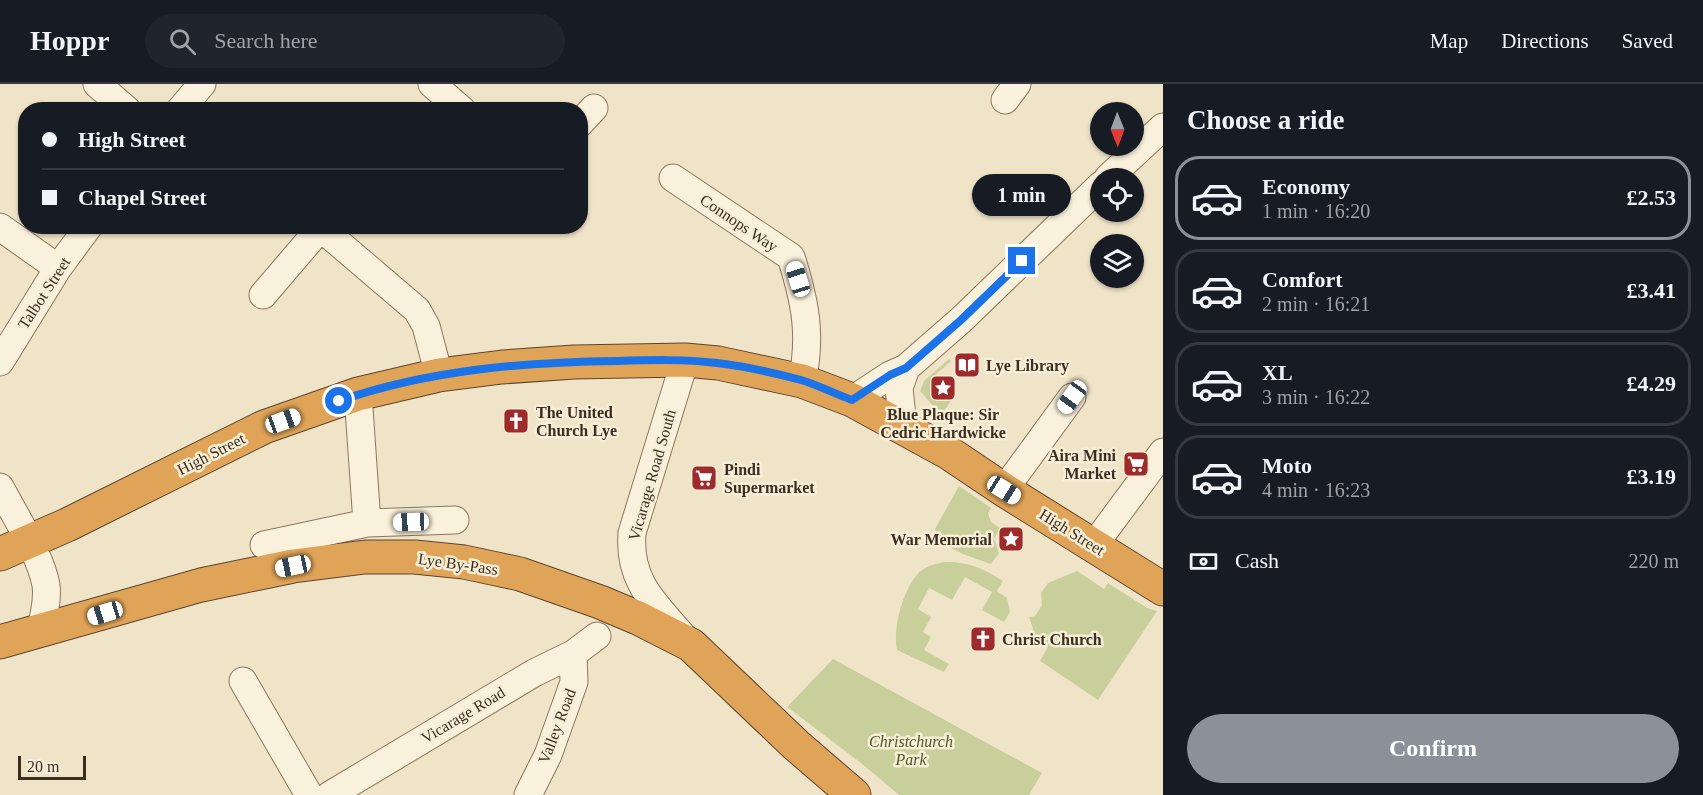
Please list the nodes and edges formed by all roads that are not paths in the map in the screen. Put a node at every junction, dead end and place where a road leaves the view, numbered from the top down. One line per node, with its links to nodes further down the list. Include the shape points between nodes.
1 (97, 84): 4 (street)
2 (202, 84): 5 (street)
3 (432, 84): 6 (street)
4 (118, 102)
5 (187, 102)
6 (453, 102)
7 (1163, 127): 8 (street)
8 (1119, 168)
9 (673, 178): 21 (street, Connops Way, via 791,257 807,325)
10 (1090, 196): 19 (street)
11 (0, 227): 15 (street)
12 (83, 234): 15 (street, Talbot Street)
13 (316, 234): 16 (street)
14 (330, 234): 20 (street, via 417,310 426,326)
15 (58, 268): 18 (street, Talbot Street)
16 (263, 295)
17 (685, 360): 20 (highway, High Street, via 574,362); 21 (highway, High Street); 38 (street, Vicarage Road South, via 632,533 631,550 636,575 644,589)
18 (0, 362)
19 (906, 368): 24 (street); 25 (street, via 899,388)
20 (439, 375): 22 (highway, High Street)
21 (802, 381): 24 (highway, High Street)
22 (358, 394): 30 (street); 33 (highway, High Street, via 264,427)
23 (1072, 397): 28 (street)
24 (852, 400): 25 (highway, High Street)
25 (903, 427): 28 (highway, High Street)
26 (1163, 452): 32 (street)
27 (0, 487): 33 (street)
28 (1004, 490): 32 (highway, High Street)
29 (455, 520): 30 (street)
30 (367, 523): 31 (street)
31 (264, 545)
32 (1094, 546): 34 (highway, High Street)
33 (14, 548): 35 (street, via 42,568 46,587)
34 (1163, 589)
35 (40, 632): 37 (highway, Lye By-Pass); 38 (highway, Lye By-Pass, via 201,585 293,566 365,557 415,557 520,574 638,618)
36 (597, 636): 39 (street, Vicarage Road)
37 (0, 642)
38 (691, 645): 44 (highway, Lye By-Pass)
39 (573, 654): 42 (street, Vicarage Road, via 534,673); 43 (street, Valley Road, via 574,682 548,755)
40 (243, 681): 41 (street)
41 (309, 795)
42 (330, 795)
43 (528, 795)
44 (854, 795)

